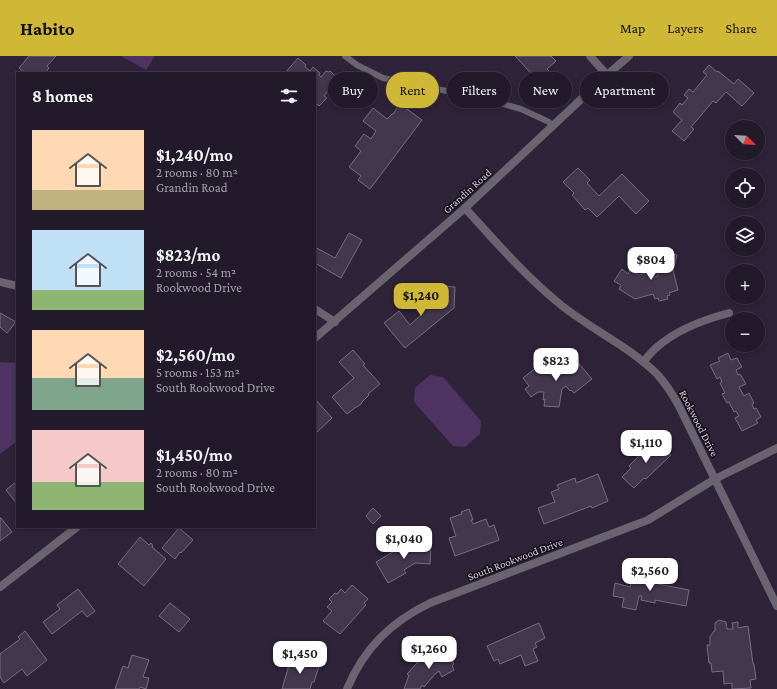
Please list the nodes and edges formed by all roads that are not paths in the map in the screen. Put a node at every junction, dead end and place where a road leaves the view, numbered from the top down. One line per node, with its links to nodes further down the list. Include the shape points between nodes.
1 (345, 56): 7 (lane, via 383,78 486,99 521,109 549,122)
2 (590, 56): 4 (street)
3 (629, 56): 5 (street, Grandin Road)
4 (604, 72)
5 (610, 72)
6 (580, 100): 7 (street, Grandin Road)
7 (552, 126): 8 (street, Grandin Road)
8 (465, 208): 13 (street, Grandin Road); 15 (street, Rookwood Drive, via 533,280 556,300)
9 (0, 282): 10 (street)
10 (16, 286)
11 (316, 310): 13 (street)
12 (725, 314): 15 (street, via 677,333 655,348)
13 (334, 322): 14 (street, Grandin Road)
14 (316, 337)
15 (643, 362): 17 (street, Rookwood Drive, via 657,375 679,406)
16 (777, 448): 17 (street, South Rookwood Drive)
17 (715, 479): 20 (street, Rookwood Drive); 21 (street, South Rookwood Drive, via 648,520 413,611 378,639 362,659)
18 (76, 528): 19 (street)
19 (0, 587)
20 (777, 606)
21 (347, 689)

